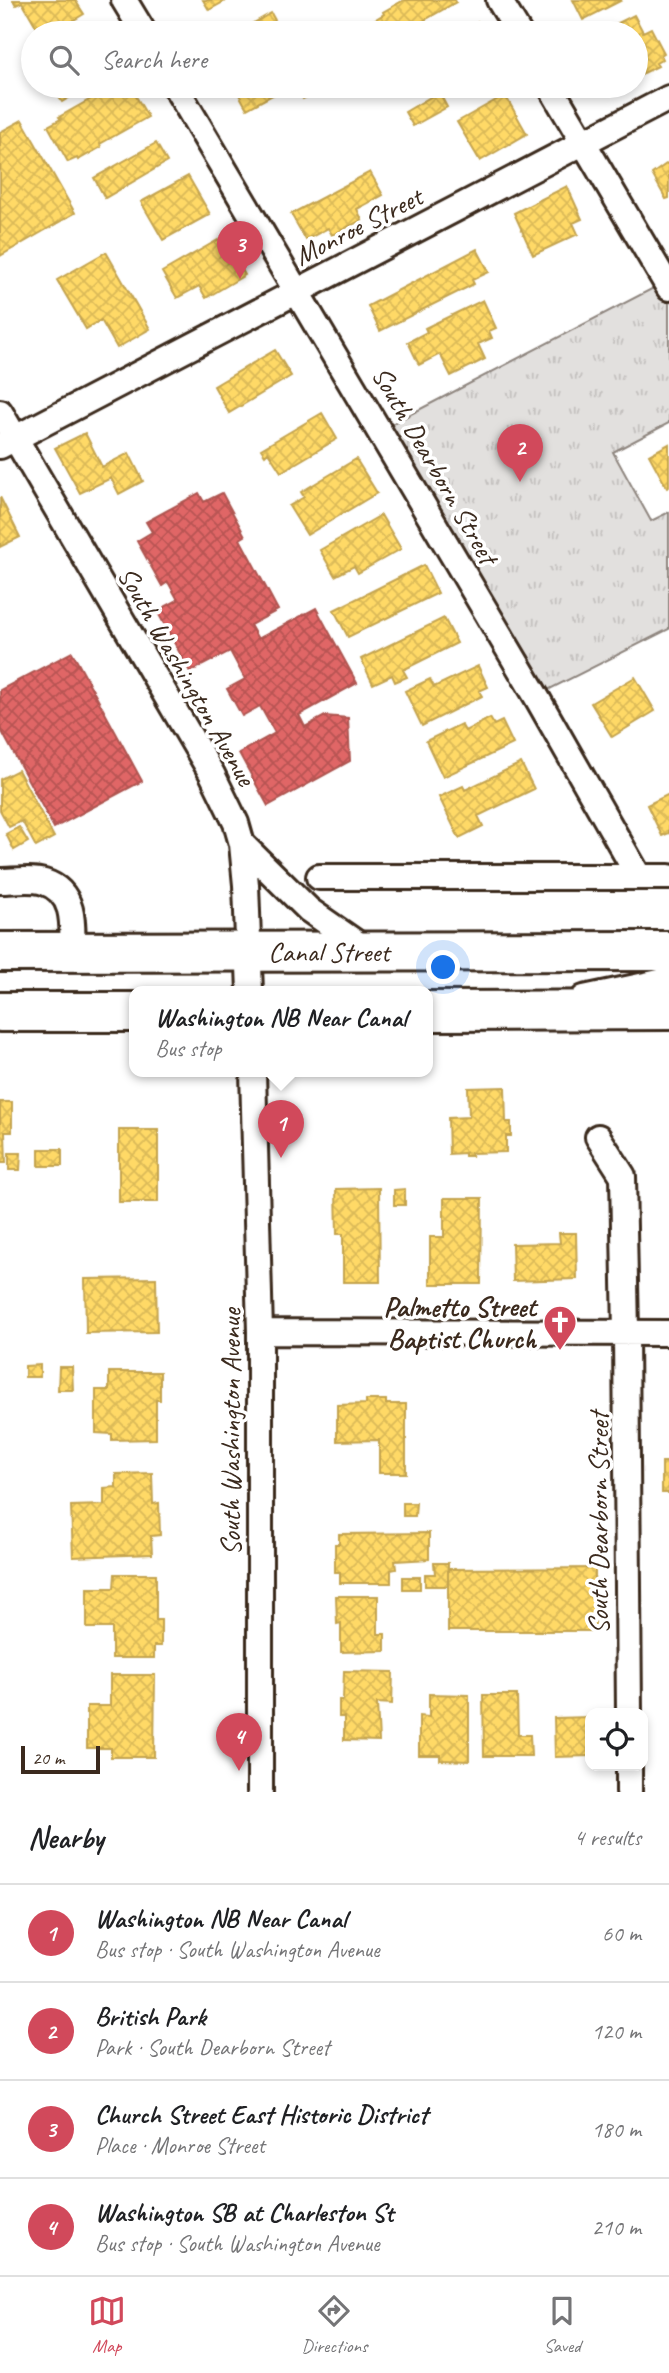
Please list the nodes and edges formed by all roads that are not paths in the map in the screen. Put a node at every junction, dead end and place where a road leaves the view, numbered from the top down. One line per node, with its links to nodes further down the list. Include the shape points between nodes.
1 (124, 0): 3 (street)
2 (499, 0): 4 (street)
3 (137, 21)
4 (512, 21)
5 (182, 98): 10 (street, South Dearborn Street)
6 (557, 98): 8 (street)
7 (669, 98): 8 (street, Monroe Street)
8 (584, 143): 9 (street); 10 (street, Monroe Street)
9 (669, 288)
10 (298, 291): 12 (street, Monroe Street); 15 (street, South Dearborn Street)
11 (0, 412): 12 (street, South Washington Avenue)
12 (8, 442): 13 (street, South Washington Avenue, via 212,774)
13 (242, 844): 18 (street, via 309,909); 22 (street, South Washington Avenue)
14 (319, 877): 15 (street)
15 (639, 877): 16 (street)
16 (669, 877)
17 (0, 881): 21 (street, via 43,881 63,892 74,916)
18 (369, 951): 19 (main road, Canal Street); 22 (main road, Canal Street)
19 (669, 951)
20 (0, 952): 21 (main road, Canal Street)
21 (72, 953): 22 (main road, Canal Street)
22 (249, 953): 24 (street, South Washington Avenue)
23 (669, 980): 25 (street)
24 (250, 986)
25 (533, 1010): 26 (main road); 27 (main road)
26 (669, 1010)
27 (433, 1011)
28 (0, 1012): 29 (main road)
29 (129, 1012)
30 (253, 1077): 32 (street, South Washington Avenue)
31 (598, 1137): 33 (street, South Dearborn Street, via 622,1176)
32 (260, 1332): 33 (street); 37 (street, South Washington Avenue)
33 (626, 1333): 34 (street); 35 (street, South Dearborn Street)
34 (669, 1334)
35 (629, 1708)
36 (629, 1771): 38 (street)
37 (260, 1792)
38 (629, 1792)

